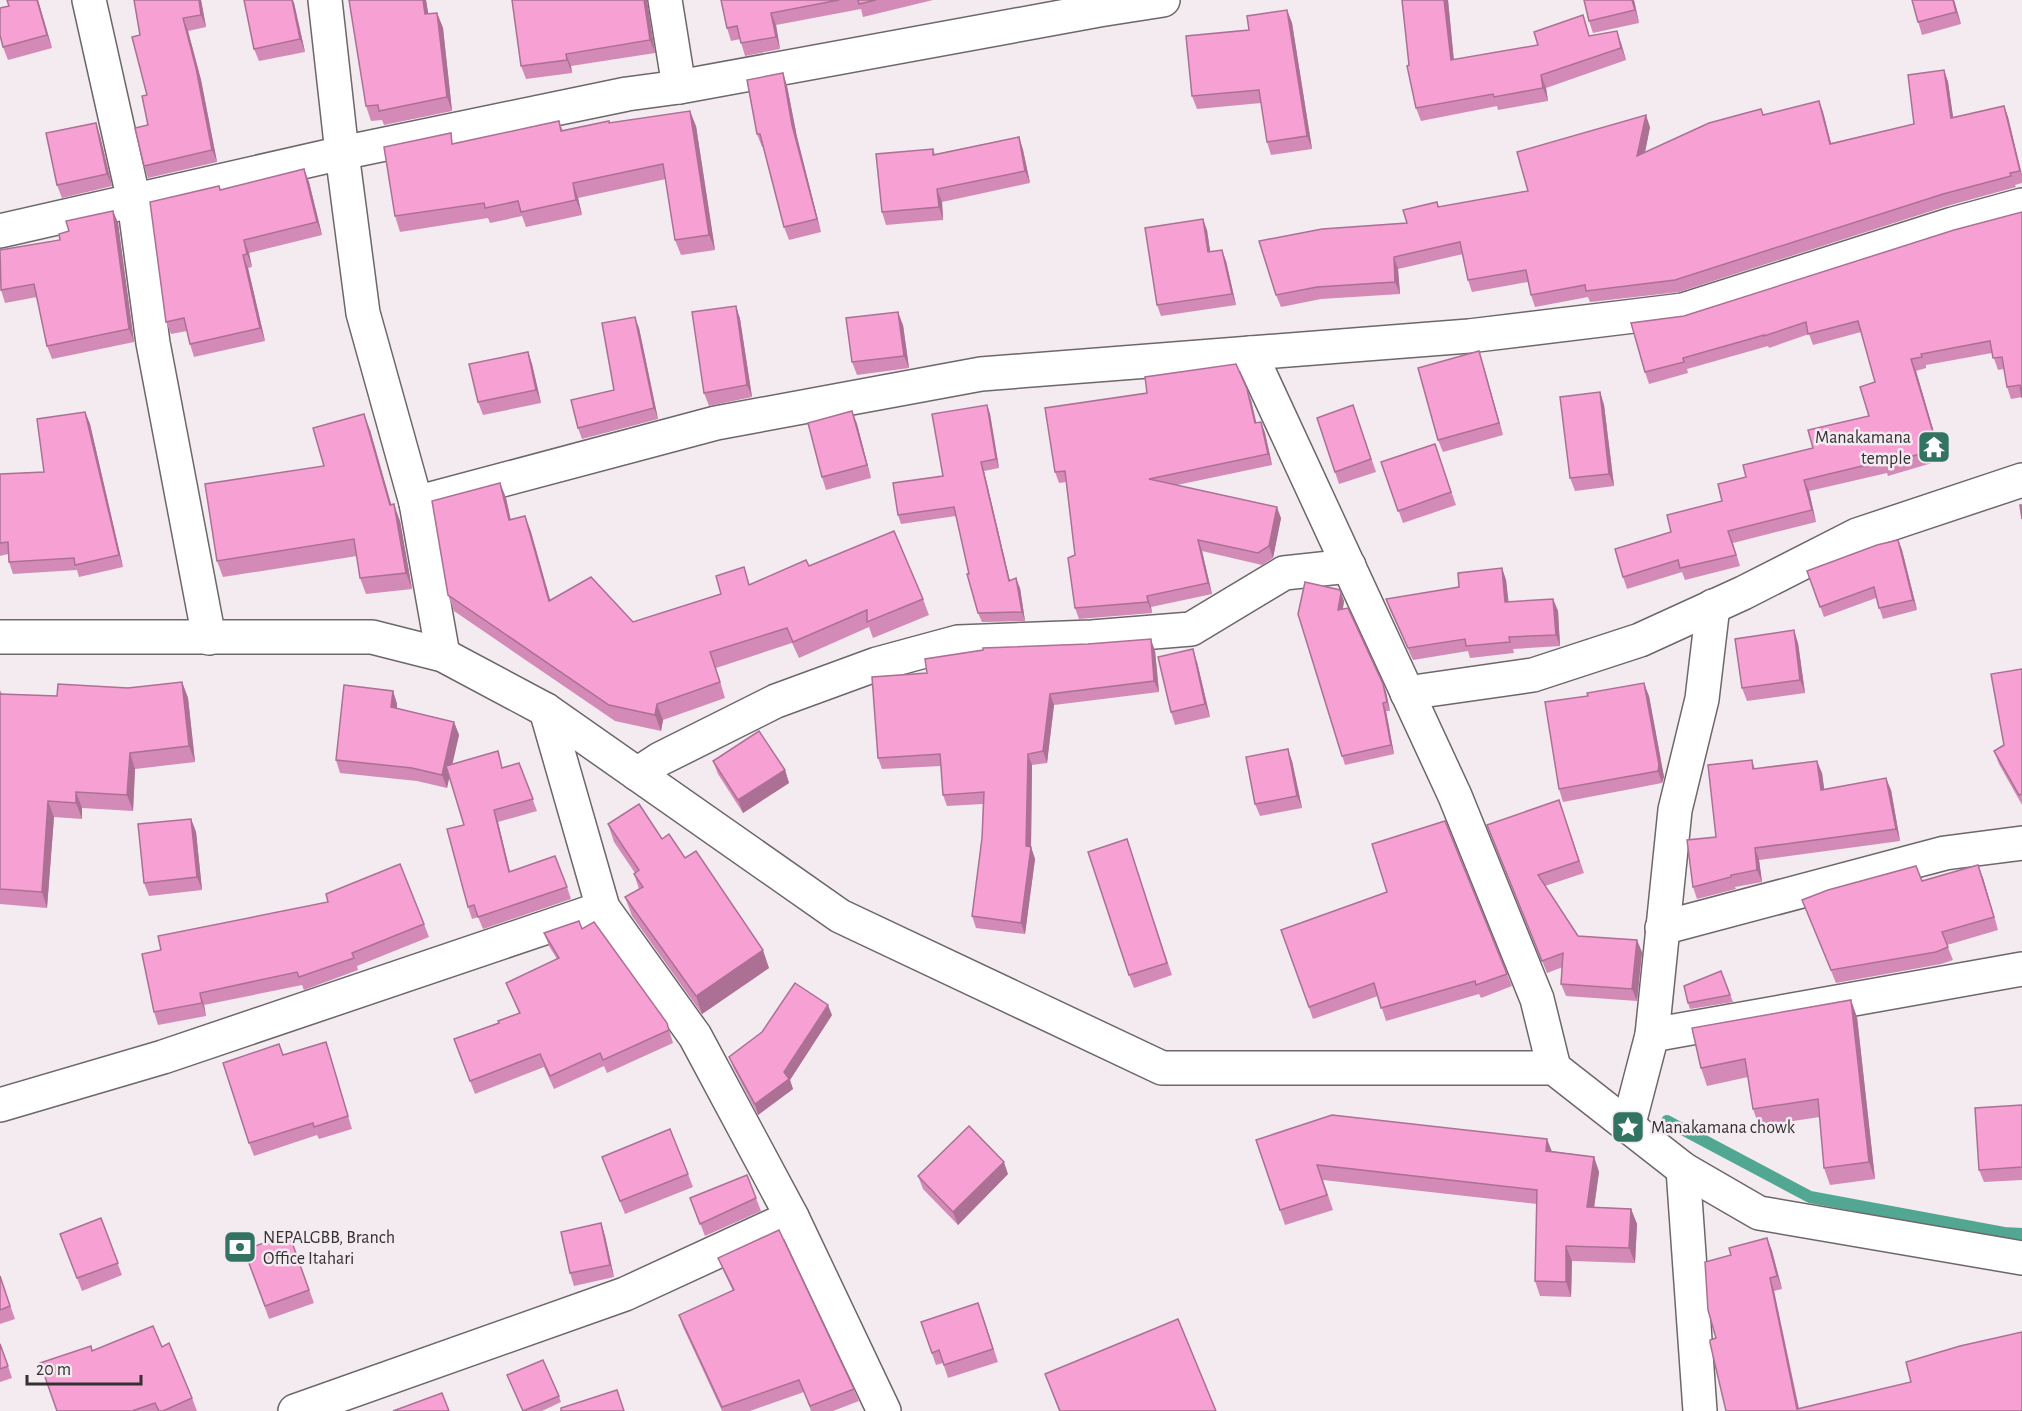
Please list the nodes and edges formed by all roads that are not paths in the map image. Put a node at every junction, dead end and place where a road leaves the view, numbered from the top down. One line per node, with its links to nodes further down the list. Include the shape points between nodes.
1 (89, 0): 8 (street)
2 (325, 0): 7 (street)
3 (665, 0): 6 (street)
4 (1163, 0): 5 (street)
5 (1098, 5): 6 (street)
6 (679, 87): 7 (street, via 627,94)
7 (342, 153): 8 (street); 13 (street, via 363,313)
8 (134, 201): 10 (street); 17 (street, via 153,343)
9 (2022, 205): 11 (street, via 1683,310 1469,336)
10 (0, 231)
11 (1250, 353): 13 (street, via 981,374 716,423); 14 (street)
12 (2022, 480): 15 (street, via 1857,535)
13 (416, 502): 18 (street)
14 (1348, 566): 19 (street); 21 (street, via 1284,573 1191,629 958,642 877,664 776,701)
15 (1713, 606): 19 (street, via 1640,640 1533,675); 24 (street, via 1702,699 1675,810)
16 (0, 637): 17 (street)
17 (210, 638): 18 (street, via 372,637)
18 (442, 654): 20 (street)
19 (1407, 693): 27 (street, via 1455,796 1537,999)
20 (546, 710): 21 (street); 23 (street)
21 (637, 774): 27 (street, via 840,916 1162,1068)
22 (2022, 843): 24 (street, via 1945,853)
23 (603, 908): 28 (street, via 163,1057); 31 (street, via 695,1036)
24 (1662, 928): 26 (street)
25 (2022, 969): 26 (street)
26 (1652, 1035): 29 (street)
27 (1554, 1068): 29 (street)
28 (0, 1105)
29 (1628, 1126): 30 (street)
30 (1683, 1169): 32 (street, via 1759,1212); 35 (street)
31 (792, 1217): 33 (street, via 625,1294); 34 (street)
32 (2022, 1258)
33 (295, 1411)
34 (883, 1411)
35 (1700, 1411)

